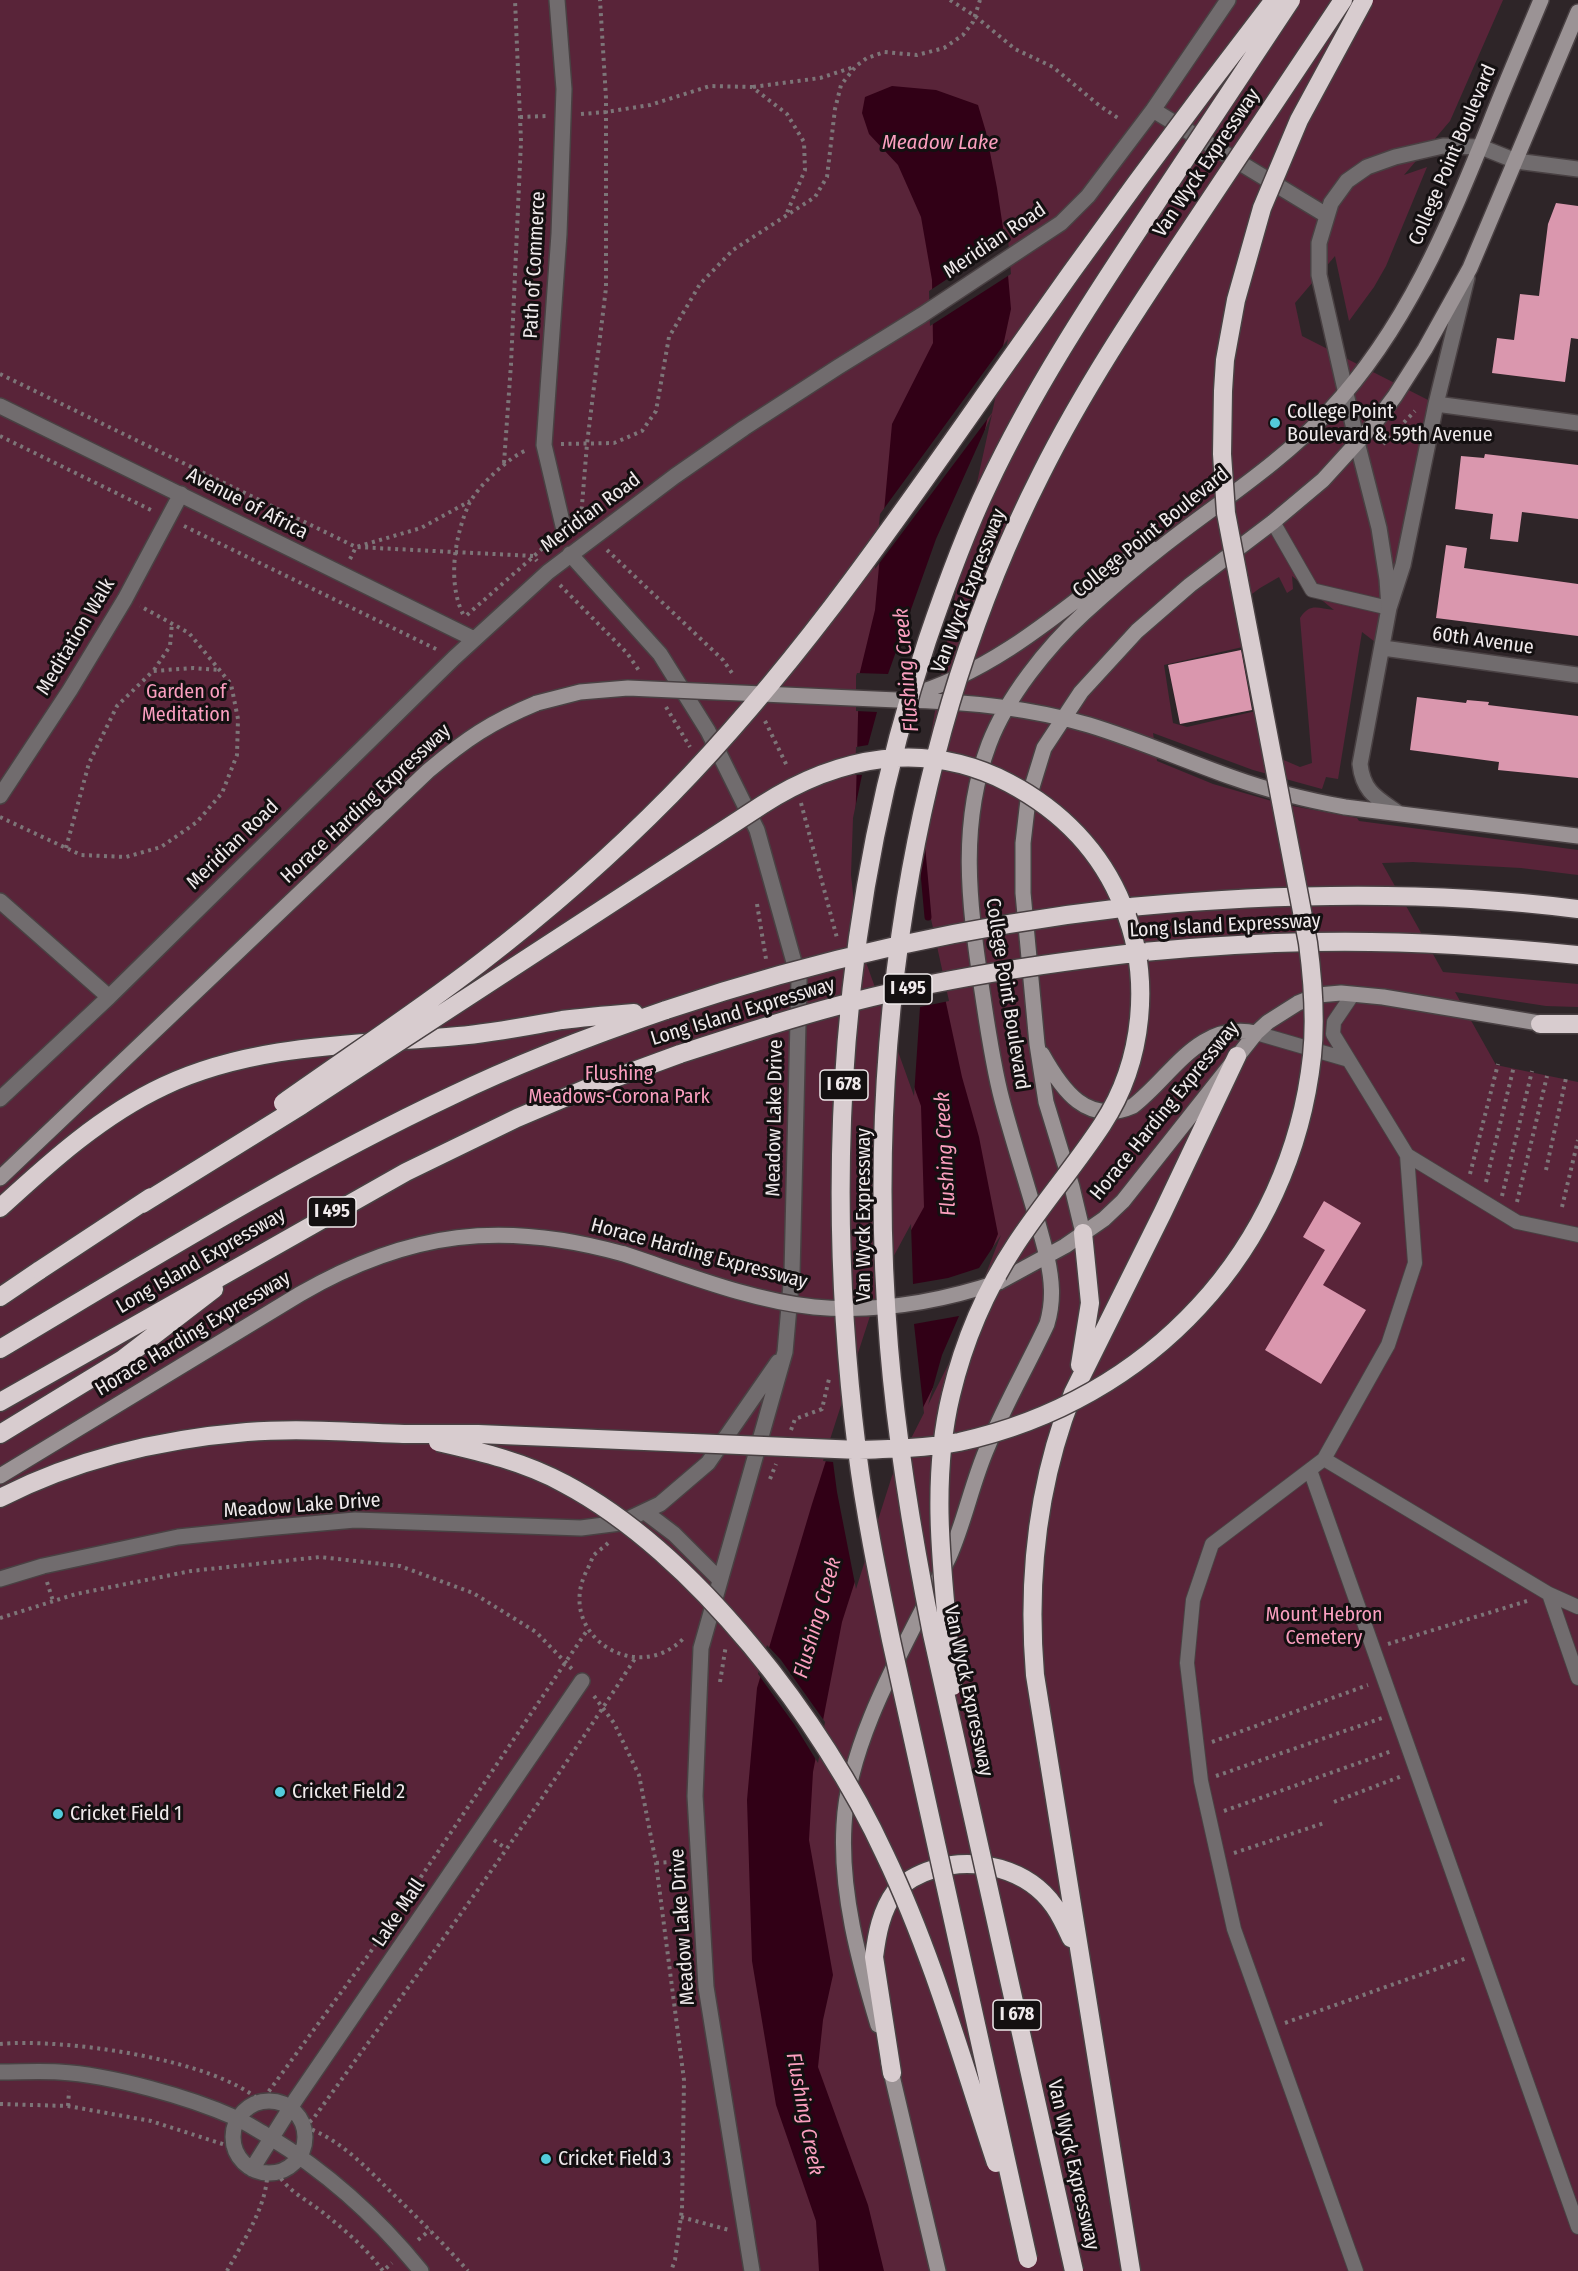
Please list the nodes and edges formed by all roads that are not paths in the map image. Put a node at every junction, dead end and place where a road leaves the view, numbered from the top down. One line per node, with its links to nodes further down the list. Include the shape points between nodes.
1 (557, 0): 22 (street, Path of Commerce, via 564,89 559,234 544,444)
2 (1228, 0): 9 (street, Meridian Road)
3 (1274, 0): 51 (highway, bridge, via 1160,148 842,596 769,688 697,768 601,863 481,963)
4 (1291, 0): 85 (highway, Van Wyck Expressway / I 678, bridge, via 1077,324 987,487 942,597 900,728 869,864 854,961 844,1076 841,1199 844,1310 858,1453 876,1566 906,1710)
5 (1343, 0): 75 (highway, Van Wyck Expressway / I 678, bridge, via 1133,315 1041,472 982,611 922,814 891,1018 884,1138 884,1259 889,1349 908,1504)
6 (1364, 0): 63 (highway, bridge, via 1299,120 1262,208 1236,300 1224,371 1222,454 1226,513 1308,943 1314,998 1309,1081 1297,1131 1274,1195 1244,1250 1184,1322 1138,1362 1081,1399 1048,1414 957,1442 860,1450)
7 (1541, 0): 10 (main road, College Point Boulevard)
8 (1578, 12): 11 (main road, College Point Boulevard)
9 (1153, 110): 13 (street); 24 (street, Meridian Road, via 1088,196 1061,223 744,429)
10 (1480, 147): 11 (street); 13 (street, via 1443,146 1367,167 1347,181); 15 (main road, College Point Boulevard, via 1443,237 1414,293)
11 (1516, 161): 12 (street); 14 (main road, College Point Boulevard)
12 (1578, 169)
13 (1326, 215): 15 (street, via 1319,243 1319,275)
14 (1470, 268): 16 (street, College Point Boulevard); 19 (main road, College Point Boulevard, via 1395,396)
15 (1346, 391): 19 (street); 23 (main road, College Point Boulevard, via 1271,465)
16 (1436, 404): 18 (street); 25 (street, College Point Boulevard, via 1403,565)
17 (0, 406): 20 (street, Avenue of Africa)
18 (1578, 423)
19 (1357, 442): 21 (main road, College Point Boulevard, via 1323,480); 25 (street, via 1379,528)
20 (181, 494): 26 (street, Avenue of Africa); 32 (street, Meditation Walk, via 125,599)
21 (1273, 522): 25 (lane, via 1312,590); 31 (main road, College Point Boulevard, via 1144,624 1098,671)
22 (564, 530)
23 (1164, 545): 29 (main road, bridge, via 1133,556 1002,653 942,684); 30 (main road, College Point Boulevard, via 1080,617 1040,660)
24 (570, 554): 26 (street, Meridian Road); 59 (street, Meadow Lake Drive, via 660,654 708,731 757,830 799,980 792,1273)
25 (1389, 608): 27 (street, College Point Boulevard)
26 (474, 639): 39 (street, Meridian Road)
27 (1383, 648): 28 (street, 60th Avenue); 33 (street, College Point Boulevard, via 1360,764 1365,787)
28 (1578, 675)
29 (897, 700): 30 (main road, Horace Harding Expressway); 50 (main road, Horace Harding Expressway, bridge, via 628,688 580,692 537,703 485,726 428,771)
30 (1008, 707): 31 (main road); 56 (main road, College Point Boulevard, via 990,740 974,796 968,872 994,1064)
31 (1062, 718): 33 (main road, via 1266,789 1345,807); 45 (main road, College Point Boulevard, via 1044,748 1033,781 1023,843 1023,893)
32 (0, 796)
33 (1398, 813): 34 (main road)
34 (1578, 836)
35 (0, 901): 39 (street)
36 (1578, 909): 40 (highway, Long Island Expressway / I 495, bridge, via 1423,898 1332,897 1130,906 893,945 757,980)
37 (1578, 956): 55 (highway, Long Island Expressway / I 495, bridge, via 1491,947 1303,942 1143,952 1034,966 886,994 680,1054 590,1087 507,1122 398,1176)
38 (1353, 994): 41 (main road, Horace Harding Expressway); 44 (main road, Horace Harding Expressway, via 1318,995 1298,1003); 47 (lane, via 1334,1022 1333,1034)
39 (109, 997): 48 (street, Meridian Road)
40 (666, 1010): 52 (highway, via 493,1033 273,1053 218,1065 164,1086 120,1110 63,1152); 58 (highway, Long Island Expressway / I 495, via 525,1063 376,1133)
41 (1540, 1024): 42 (highway); 43 (main road, Horace Harding Expressway)
42 (1578, 1024)
43 (1578, 1029)
44 (1256, 1033): 45 (main road, via 1230,1030 1204,1040 1133,1106 1108,1112 1084,1105 1064,1089); 46 (main road, Horace Harding Expressway); 47 (lane)
45 (1037, 1044): 53 (main road, College Point Boulevard, via 1046,1102)
46 (1237, 1056): 53 (main road, Horace Harding Expressway, via 1123,1201); 60 (highway)
47 (1349, 1060): 49 (lane)
48 (0, 1099)
49 (1407, 1155): 54 (lane, via 1517,1222); 64 (lane, via 1414,1263 1388,1345)
50 (0, 1178)
51 (142, 1204): 57 (highway, bridge); 75 (highway, bridge, via 804,780 871,760 936,760 1004,780 1044,804 1082,838 1118,893 1138,959 1139,1023 1130,1065 1114,1106 1027,1227 986,1294 950,1400 942,1450 940,1525)
52 (0, 1208)
53 (1083, 1233): 56 (main road, Horace Harding Expressway); 60 (highway, via 1090,1303)
54 (1578, 1235)
55 (268, 1248): 61 (highway, Long Island Expressway / I 495); 62 (highway, via 123,1359)
56 (1047, 1257): 66 (main road, Horace Harding Expressway, bridge, via 999,1282 935,1301 830,1308 756,1296 624,1254 559,1238 495,1234 433,1241 377,1256 325,1279); 78 (main road, College Point Boulevard, via 1052,1292 1047,1324 987,1448 950,1554 876,1706 848,1797 844,1851 849,1902 866,1985)
57 (0, 1297)
58 (0, 1349)
59 (785, 1352): 68 (street, Meadow Lake Drive, via 708,1463); 70 (street, Meadow Lake Drive)
60 (1073, 1393): 76 (highway, via 1040,1507 1031,1612 1037,1684)
61 (0, 1402)
62 (0, 1434)
63 (404, 1434): 67 (highway, via 248,1432 148,1447 76,1466); 85 (highway, bridge, via 508,1459 588,1497 678,1569 778,1681 843,1775 896,1879 938,1988)
64 (1324, 1459): 65 (lane); 71 (lane)
65 (1310, 1470): 84 (lane); 91 (lane, via 1212,1545 1193,1600 1187,1663 1202,1781 1234,1929)
66 (0, 1476)
67 (0, 1498)
68 (645, 1512): 69 (street, Meadow Lake Drive, via 620,1523 581,1528 355,1520 178,1537); 70 (street, via 674,1534)
69 (0, 1579)
70 (720, 1580): 87 (street, Meadow Lake Drive, via 701,1648 695,1807 706,1987)
71 (1549, 1594): 72 (lane); 73 (lane)
72 (1578, 1606)
73 (1578, 1678)
74 (582, 1682): 79 (street, Lake Mall)
75 (959, 1760): 89 (highway, Van Wyck Expressway / I 678, bridge)
76 (1089, 2013): 78 (highway, via 1071,1940 1053,1904 1005,1870 984,1864 944,1866 925,1872 896,1891 879,1929 874,1957); 90 (highway)
77 (0, 2072): 80 (street, via 61,2072 128,2084)
78 (892, 2073): 88 (main road, College Point Boulevard)
79 (291, 2108): 80 (street, via 280,2102 261,2102); 81 (street, Lake Mall); 82 (street, via 304,2127 306,2138)
80 (238, 2118): 81 (street); 83 (street, via 235,2148)
81 (271, 2138): 82 (street); 83 (street, Lake Mall)
82 (300, 2156): 83 (street, via 288,2168 273,2172); 86 (street, via 350,2196)
83 (252, 2169)
84 (1578, 2226)
85 (1029, 2265)
86 (421, 2271)
87 (752, 2271)
88 (938, 2271)
89 (1074, 2271)
90 (1131, 2271)
91 (1356, 2271)

